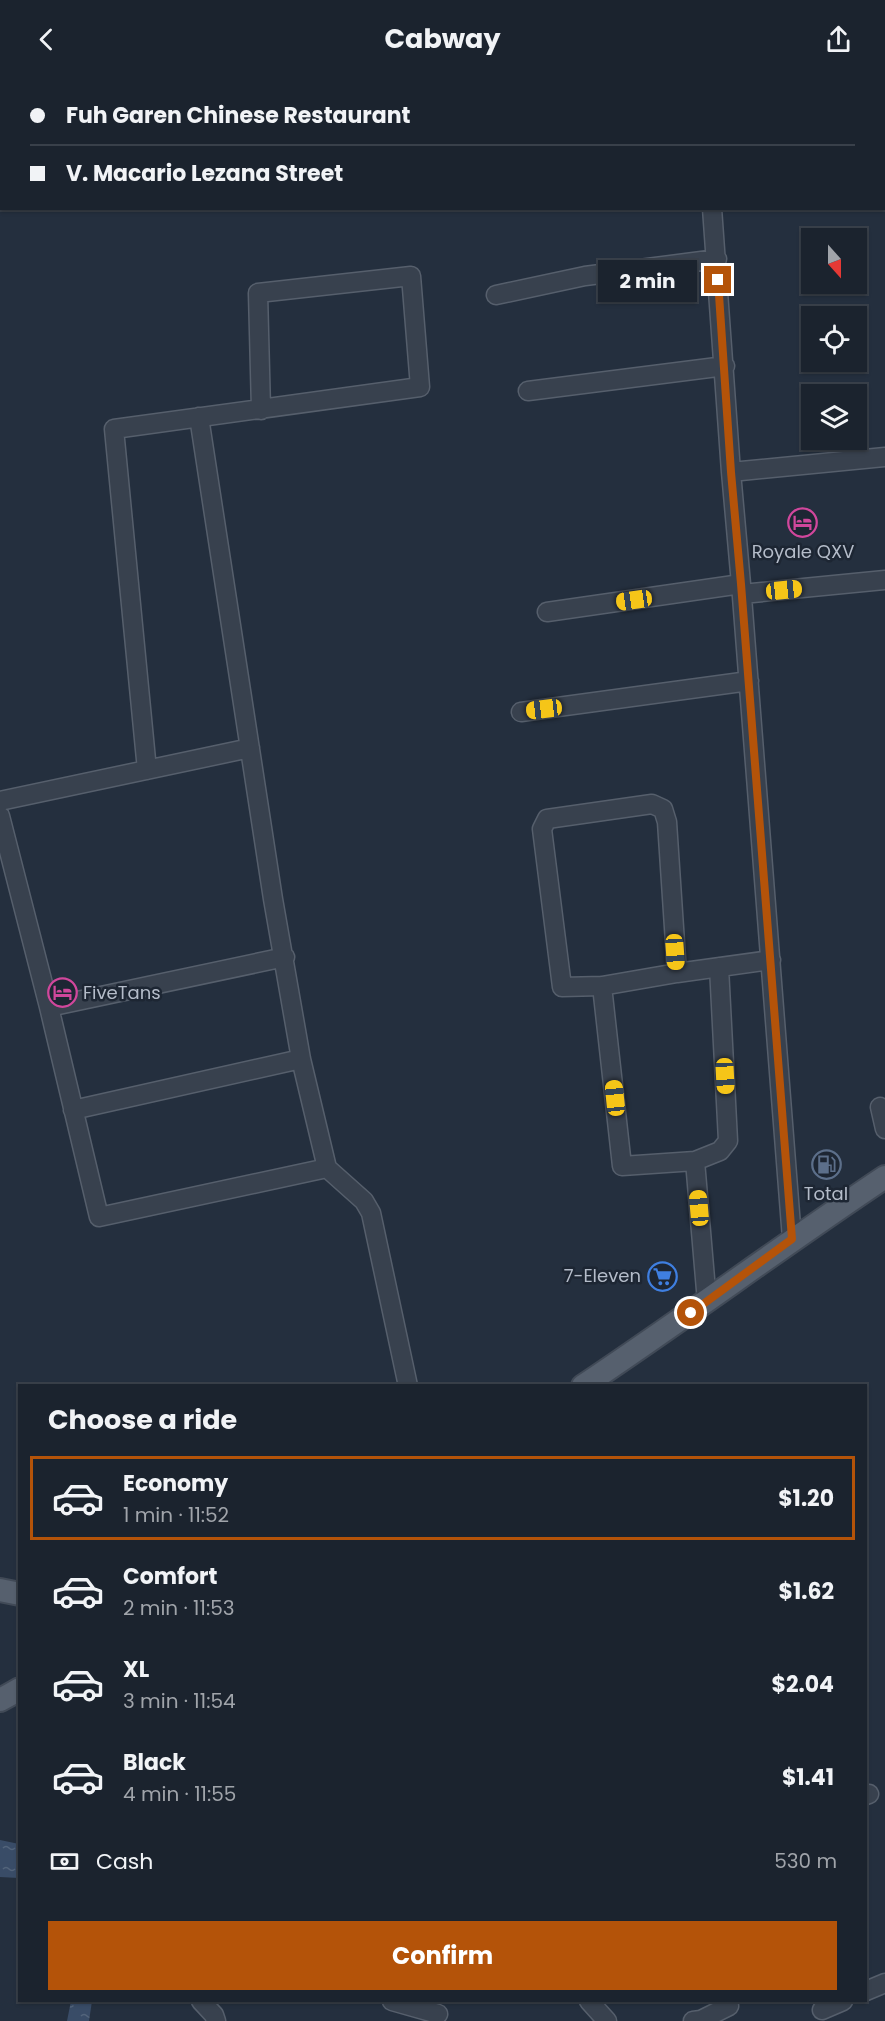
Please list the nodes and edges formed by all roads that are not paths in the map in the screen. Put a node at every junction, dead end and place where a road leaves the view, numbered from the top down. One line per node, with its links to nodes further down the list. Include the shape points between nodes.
1 (712, 210): 2 (street)
2 (717, 259): 3 (street, via 585,276); 4 (street)
3 (496, 295)
4 (724, 366): 5 (street); 9 (street)
5 (528, 391)
6 (261, 410): 6 (street, via 258,293 411,276 420,387); 7 (street)
7 (199, 417): 15 (street); 16 (street, via 114,429)
8 (885, 457): 9 (street)
9 (731, 472): 11 (street)
10 (885, 580): 11 (street)
11 (742, 589): 12 (street); 13 (street)
12 (548, 612)
13 (749, 681): 14 (street); 20 (street)
14 (521, 712)
15 (250, 748): 16 (street); 19 (street)
16 (147, 770): 17 (street)
17 (0, 801)
18 (0, 816): 24 (street)
19 (285, 957): 24 (street); 25 (street)
20 (771, 960): 21 (street); 32 (street)
21 (719, 967): 22 (street); 29 (street, via 728,1142 720,1151)
22 (676, 973): 23 (street); 23 (street, via 663,809 652,804 547,819 542,829 562,987)
23 (602, 986): 29 (street, via 622,1166)
24 (49, 1007): 27 (street)
25 (301, 1059): 27 (street); 30 (street)
26 (880, 1107): 28 (street)
27 (73, 1110): 30 (street, via 99,1217)
28 (885, 1129)
29 (695, 1161): 33 (street)
30 (327, 1168): 34 (street, via 364,1201 371,1213)
31 (885, 1177): 32 (main road)
32 (792, 1239): 33 (main road)
33 (707, 1302): 35 (main road)
34 (408, 1384)
35 (586, 1384)
36 (0, 1590): 37 (main road)
37 (18, 1594)
38 (18, 1690): 39 (main road)
39 (0, 1700)
40 (885, 1983): 41 (street)
41 (867, 1991)
42 (202, 2002): 49 (street)
43 (394, 2002): 48 (street)
44 (590, 2002): 50 (street)
45 (841, 2002): 47 (street)
46 (729, 2006): 51 (street)
47 (822, 2010)
48 (437, 2012)
49 (216, 2021)
50 (607, 2021)
51 (693, 2021)

